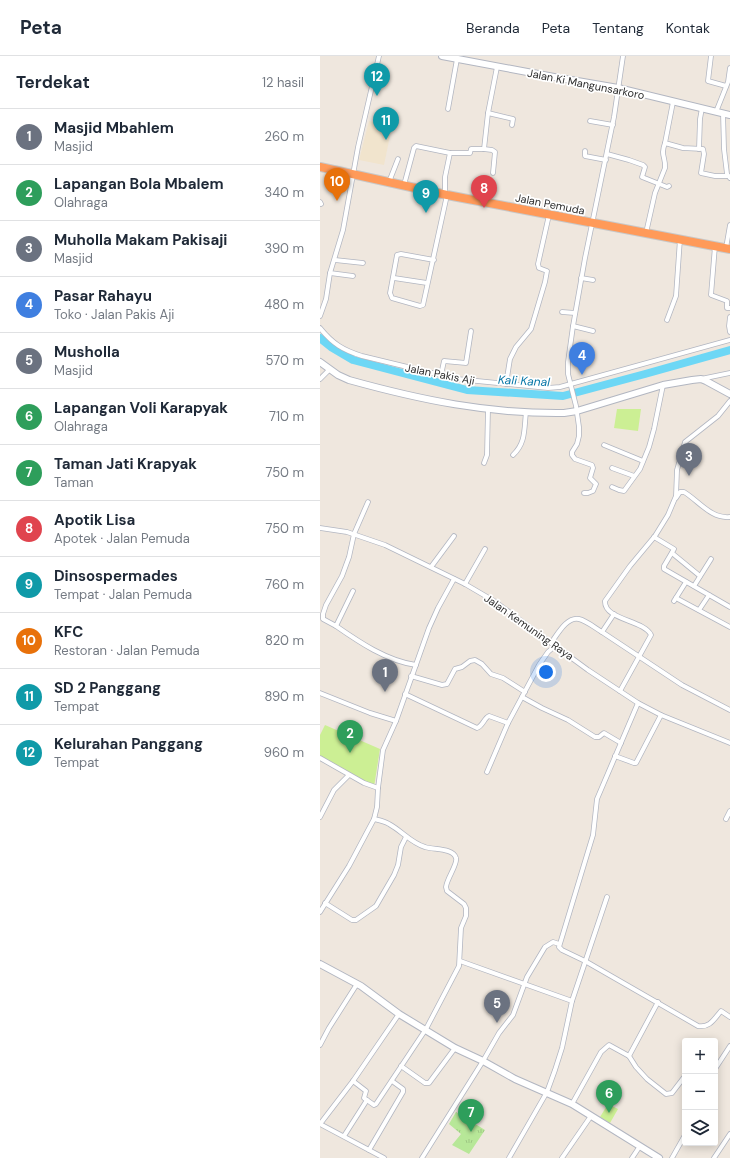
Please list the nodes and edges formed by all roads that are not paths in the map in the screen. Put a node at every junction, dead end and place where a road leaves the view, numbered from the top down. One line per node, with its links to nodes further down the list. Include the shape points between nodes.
1 (379, 56): 30 (street)
2 (445, 56): 5 (main road, Jalan Ki Mangunsarkoro)
3 (623, 56): 9 (street)
4 (711, 56): 8 (street, via 708,81)
5 (457, 59): 6 (main road, Jalan Ki Mangunsarkoro); 12 (street)
6 (497, 67): 9 (main road, Jalan Ki Mangunsarkoro); 14 (street)
7 (730, 68): 8 (street)
8 (726, 86): 13 (street)
9 (618, 88): 10 (main road, Jalan Ki Mangunsarkoro); 18 (street)
10 (673, 102): 11 (main road, Jalan Ki Mangunsarkoro); 19 (street)
11 (702, 108): 13 (main road, Jalan Ki Mangunsarkoro); 21 (street)
12 (448, 109)
13 (719, 112): 15 (main road, Jalan Ki Mangunsarkoro); 31 (street)
14 (488, 113): 17 (street, via 513,119); 20 (street)
15 (730, 115)
16 (590, 121): 18 (street)
17 (512, 125)
18 (613, 125): 24 (street)
19 (665, 143): 21 (street); 33 (street, via 662,154 666,165)
20 (484, 149): 23 (street); 29 (street, via 495,152)
21 (699, 149): 31 (street, via 704,150 701,173)
22 (584, 153): 26 (street, via 585,156)
23 (450, 154): 34 (street, via 415,146); 36 (street, via 445,177)
24 (607, 154): 26 (street); 33 (street, via 644,166 642,177)
25 (398, 159): 32 (street)
26 (606, 160): 38 (street)
27 (320, 167): 28 (street); 30 (highway, Jalan Pemuda)
28 (320, 172)
29 (493, 173)
30 (353, 174): 32 (highway, Jalan Pemuda); 44 (street)
31 (729, 177)
32 (389, 182): 34 (highway, Jalan Pemuda)
33 (659, 184): 35 (street); 40 (street)
34 (404, 185): 36 (highway, Jalan Pemuda)
35 (669, 186)
36 (446, 195): 37 (highway, Jalan Pemuda); 45 (street)
37 (549, 215): 38 (highway, Jalan Pemuda); 71 (street, via 538,264 539,268 547,270 548,273 531,329 510,359)
38 (592, 223): 40 (highway, Jalan Pemuda); 50 (street)
39 (730, 225): 43 (street)
40 (646, 233): 41 (highway, Jalan Pemuda)
41 (680, 239): 42 (highway, Jalan Pemuda); 58 (street, via 676,296)
42 (715, 246): 43 (highway, Jalan Pemuda); 53 (street, via 711,295 727,301 727,308)
43 (728, 249)
44 (335, 260): 46 (street); 47 (street)
45 (434, 260): 49 (street, via 398,255); 52 (street)
46 (362, 263)
47 (330, 273): 48 (street); 56 (street)
48 (353, 276)
49 (394, 278): 52 (street); 52 (street, via 390,293 392,298 420,306 423,305)
50 (581, 278): 51 (street); 55 (street)
51 (593, 280)
52 (427, 283)
53 (730, 308)
54 (562, 312): 55 (street)
55 (575, 313): 59 (street)
56 (320, 316)
57 (730, 317): 63 (street)
58 (667, 320)
59 (573, 326): 62 (street); 72 (street, via 568,362)
60 (320, 328): 68 (street, Jalan Pakis Aji, via 334,343 350,353)
61 (471, 331): 68 (street, via 466,363 444,361)
62 (593, 331)
63 (730, 332)
64 (730, 340): 72 (street, Jalan Pakis Aji)
65 (320, 362): 66 (main road)
66 (330, 370): 69 (street); 76 (main road, via 370,386 445,403)
67 (730, 372): 70 (street)
68 (442, 374): 71 (street, Jalan Pakis Aji, via 470,381)
69 (320, 379)
70 (701, 379): 73 (main road); 74 (main road)
71 (506, 384): 72 (street, Jalan Pakis Aji, via 555,388)
72 (570, 385): 77 (street)
73 (663, 385): 77 (main road); 81 (street, via 654,429)
74 (730, 394)
75 (730, 401): 87 (street, via 718,416 685,442 676,470)
76 (488, 409): 78 (main road); 82 (street, via 487,455)
77 (576, 409): 78 (main road, via 564,413); 86 (street, via 579,436 572,455 575,460 592,465 590,478 596,484 593,491)
78 (526, 412): 80 (street, via 523,443)
79 (604, 445): 81 (street)
80 (513, 455)
81 (643, 461): 84 (street)
82 (484, 463)
83 (612, 468): 84 (street)
84 (634, 476): 85 (street, via 624,491)
85 (612, 487)
86 (584, 493)
87 (674, 500): 89 (street, via 680,492 684,492 715,514); 93 (street, via 668,516)
88 (368, 502): 91 (street)
89 (730, 517)
90 (320, 528): 91 (street, Jalan Kemuning Raya)
91 (354, 534): 97 (street, Jalan Kemuning Raya, via 400,551); 108 (street, via 342,576 323,614 323,619)
92 (454, 536): 97 (street)
93 (654, 537): 95 (street, via 673,547); 107 (street, via 605,601 606,608)
94 (485, 549): 101 (street)
95 (672, 553): 98 (street); 100 (street, via 664,569)
96 (711, 559): 98 (street)
97 (431, 567): 99 (street, Jalan Kemuning Raya)
98 (700, 576): 102 (street)
99 (454, 579): 101 (street, Jalan Kemuning Raya); 114 (street, via 438,608)
100 (686, 582): 102 (street); 106 (street, via 676,599)
101 (465, 584): 111 (street, Jalan Kemuning Raya, via 494,601)
102 (694, 586): 104 (street)
103 (353, 591): 108 (street)
104 (709, 595): 105 (street); 106 (street)
105 (730, 607)
106 (699, 610): 109 (street)
107 (614, 614): 110 (street); 113 (street, via 649,631 650,637)
108 (336, 626): 114 (street, via 402,663)
109 (730, 627)
110 (602, 632): 111 (street, via 581,620 573,619 566,623); 113 (street)
111 (551, 643): 112 (street, Jalan Kemuning Raya)
112 (555, 646): 116 (street, Jalan Kemuning Raya); 117 (street, via 543,659)
113 (639, 656): 116 (street); 122 (street, via 682,685)
114 (416, 664): 115 (street)
115 (411, 676): 117 (street, via 442,685 447,684 455,669 474,660 491,674); 119 (street)
116 (620, 691): 121 (street, Jalan Kemuning Raya)
117 (525, 692): 120 (street)
118 (320, 693): 124 (street)
119 (405, 694): 124 (street); 125 (street, via 477,728 489,716)
120 (522, 697): 125 (street); 126 (street, via 594,737 604,733)
121 (638, 703): 123 (street, Jalan Kemuning Raya); 126 (street)
122 (730, 710)
123 (661, 715): 127 (street, Jalan Kemuning Raya); 128 (street, via 636,763)
124 (396, 722): 132 (street, via 382,754)
125 (508, 723): 130 (street)
126 (621, 743): 128 (street)
127 (730, 744)
128 (615, 756): 141 (street, via 597,799 593,835)
129 (320, 758): 131 (street)
130 (487, 772)
131 (349, 775): 132 (street); 134 (street, via 334,790)
132 (378, 788): 135 (street)
133 (730, 811): 136 (street)
134 (320, 817)
135 (374, 819): 137 (street, via 388,823); 139 (street)
136 (726, 819)
137 (406, 837): 139 (street, via 394,876 376,906 356,920 352,920); 142 (street, via 426,847 449,852 456,858 446,887 447,891 466,908 461,928)
138 (607, 897): 143 (street)
139 (326, 903): 140 (street)
140 (320, 912)
141 (559, 944): 143 (street, via 562,950); 145 (street, via 555,942 547,945)
142 (460, 961): 145 (street); 151 (street)
143 (585, 961): 147 (street); 148 (street)
144 (320, 964): 146 (main road)
145 (525, 983): 147 (street); 156 (street, via 513,1015)
146 (357, 984): 149 (main road); 152 (street)
147 (572, 1001): 162 (street, via 562,1048)
148 (658, 1002): 150 (street, via 698,1026 710,1024 721,1011); 155 (street)
149 (399, 1014): 151 (main road); 160 (street)
150 (730, 1017)
151 (426, 1029): 154 (main road); 158 (street)
152 (320, 1045)
153 (730, 1046): 157 (street)
154 (455, 1048): 156 (main road); 158 (street, via 429,1083 425,1083)
155 (628, 1056): 159 (street, via 647,1079 666,1094 672,1093); 164 (street, via 609,1045 606,1047)
156 (483, 1061): 162 (main road, via 515,1079); 173 (street)
157 (718, 1064)
158 (401, 1066): 161 (street)
159 (682, 1080)
160 (353, 1081): 163 (street, via 366,1091 364,1097); 166 (street)
161 (392, 1081): 163 (street, via 376,1104); 171 (street, via 403,1089 403,1092)
162 (546, 1092): 164 (main road); 174 (street)
163 (367, 1100): 168 (street)
164 (572, 1104): 165 (main road)
165 (591, 1116): 170 (main road); 175 (street)
166 (320, 1124): 168 (street)
167 (730, 1134): 179 (street)
168 (344, 1136): 171 (street)
169 (682, 1140): 178 (street)
170 (640, 1146): 176 (street); 177 (main road)
171 (370, 1150): 172 (street)
172 (384, 1158)
173 (422, 1158)
174 (508, 1158)
175 (562, 1158)
176 (632, 1158)
177 (658, 1158)
178 (672, 1158)
179 (714, 1158)

